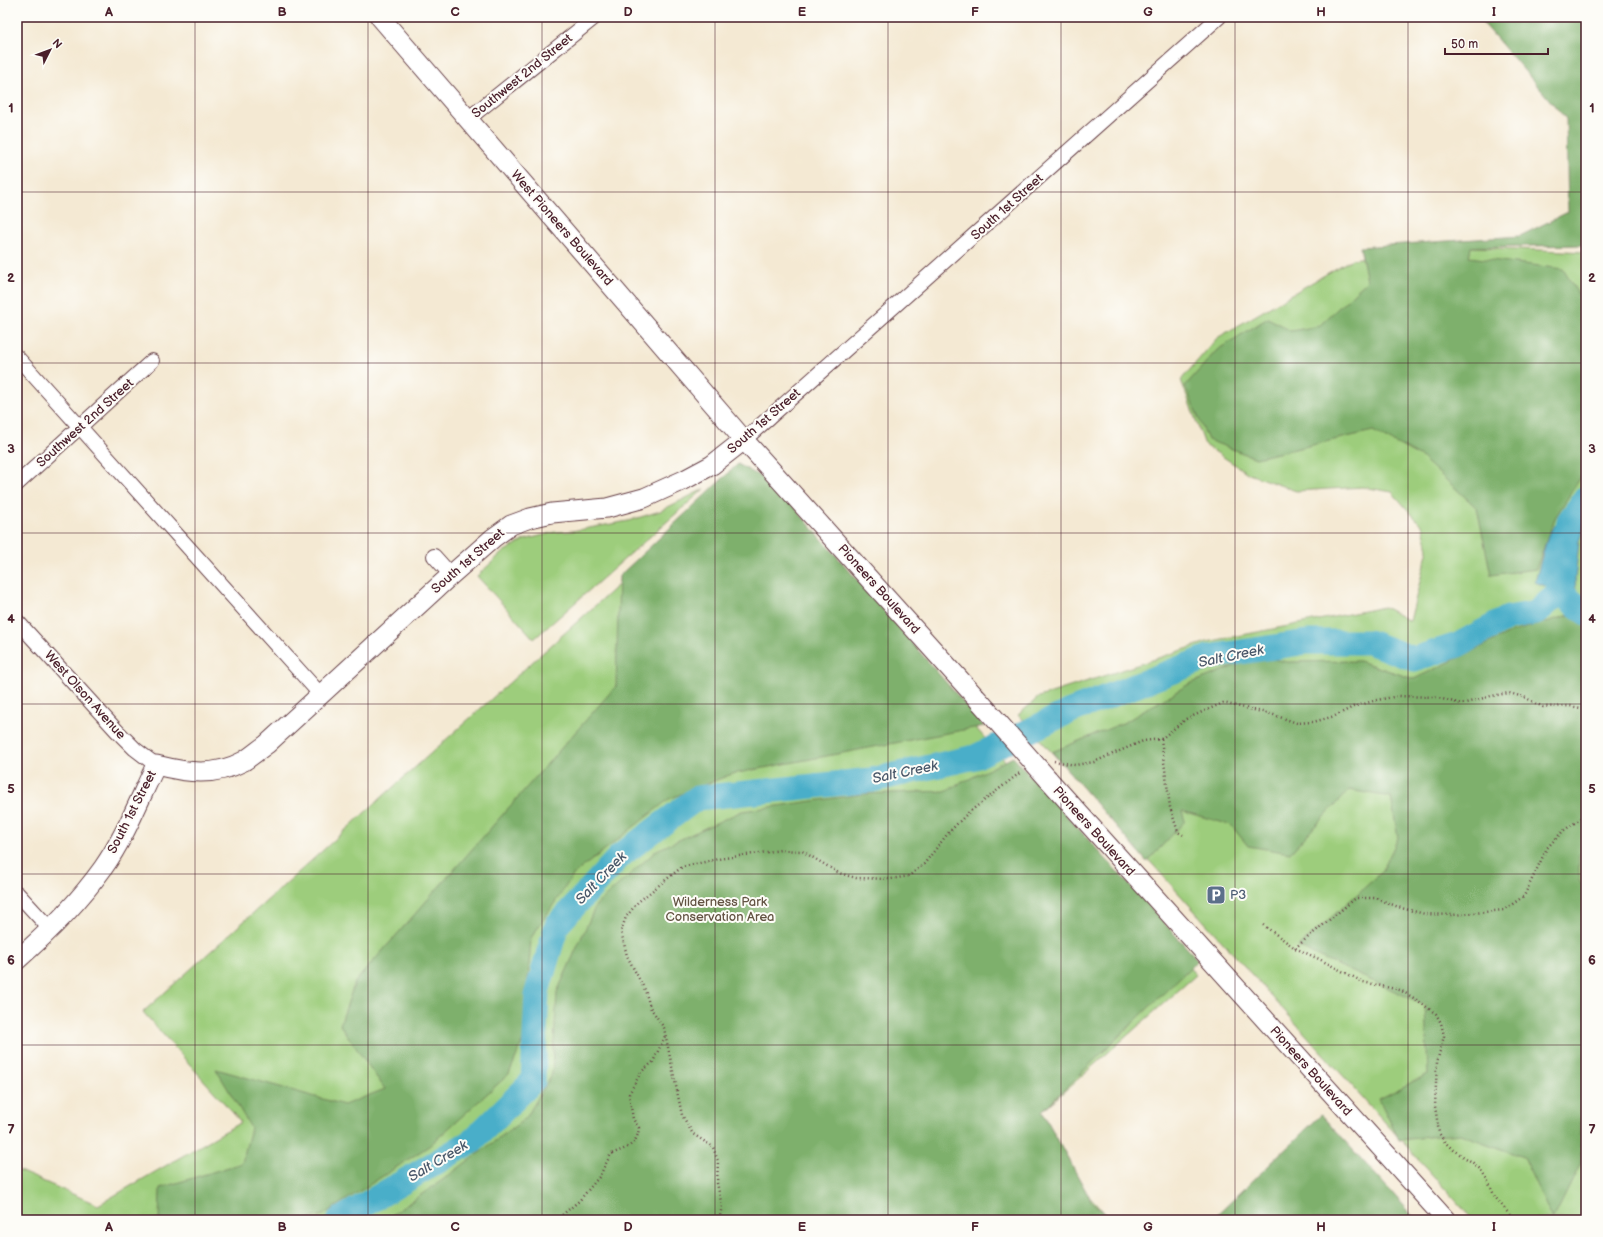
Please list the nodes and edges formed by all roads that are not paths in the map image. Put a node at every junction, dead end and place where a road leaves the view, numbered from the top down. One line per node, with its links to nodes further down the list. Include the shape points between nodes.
1 (380, 17): 4 (main road, West Pioneers Boulevard)
2 (595, 17): 4 (street, Southwest 2nd Street)
3 (1220, 17): 8 (street, South 1st Street)
4 (468, 119): 8 (main road, West Pioneers Boulevard)
5 (17, 357): 7 (street)
6 (152, 361): 7 (street, Southwest 2nd Street)
7 (80, 427): 9 (street, Southwest 2nd Street); 13 (street)
8 (744, 440): 11 (main road, South 1st Street, via 712,465 644,498 607,508 552,513 511,525); 18 (main road, Pioneers Boulevard, bridge)
9 (17, 484)
10 (434, 556): 11 (street)
11 (451, 575): 13 (main road, South 1st Street)
12 (17, 621): 14 (street, West Olson Avenue, via 116,731)
13 (321, 695): 14 (main road, South 1st Street, via 267,744 245,760 223,770 199,773)
14 (156, 765): 16 (main road, South 1st Street, via 104,867)
15 (17, 893): 16 (street)
16 (51, 930): 17 (main road, South 1st Street)
17 (17, 960)
18 (1446, 1220)

